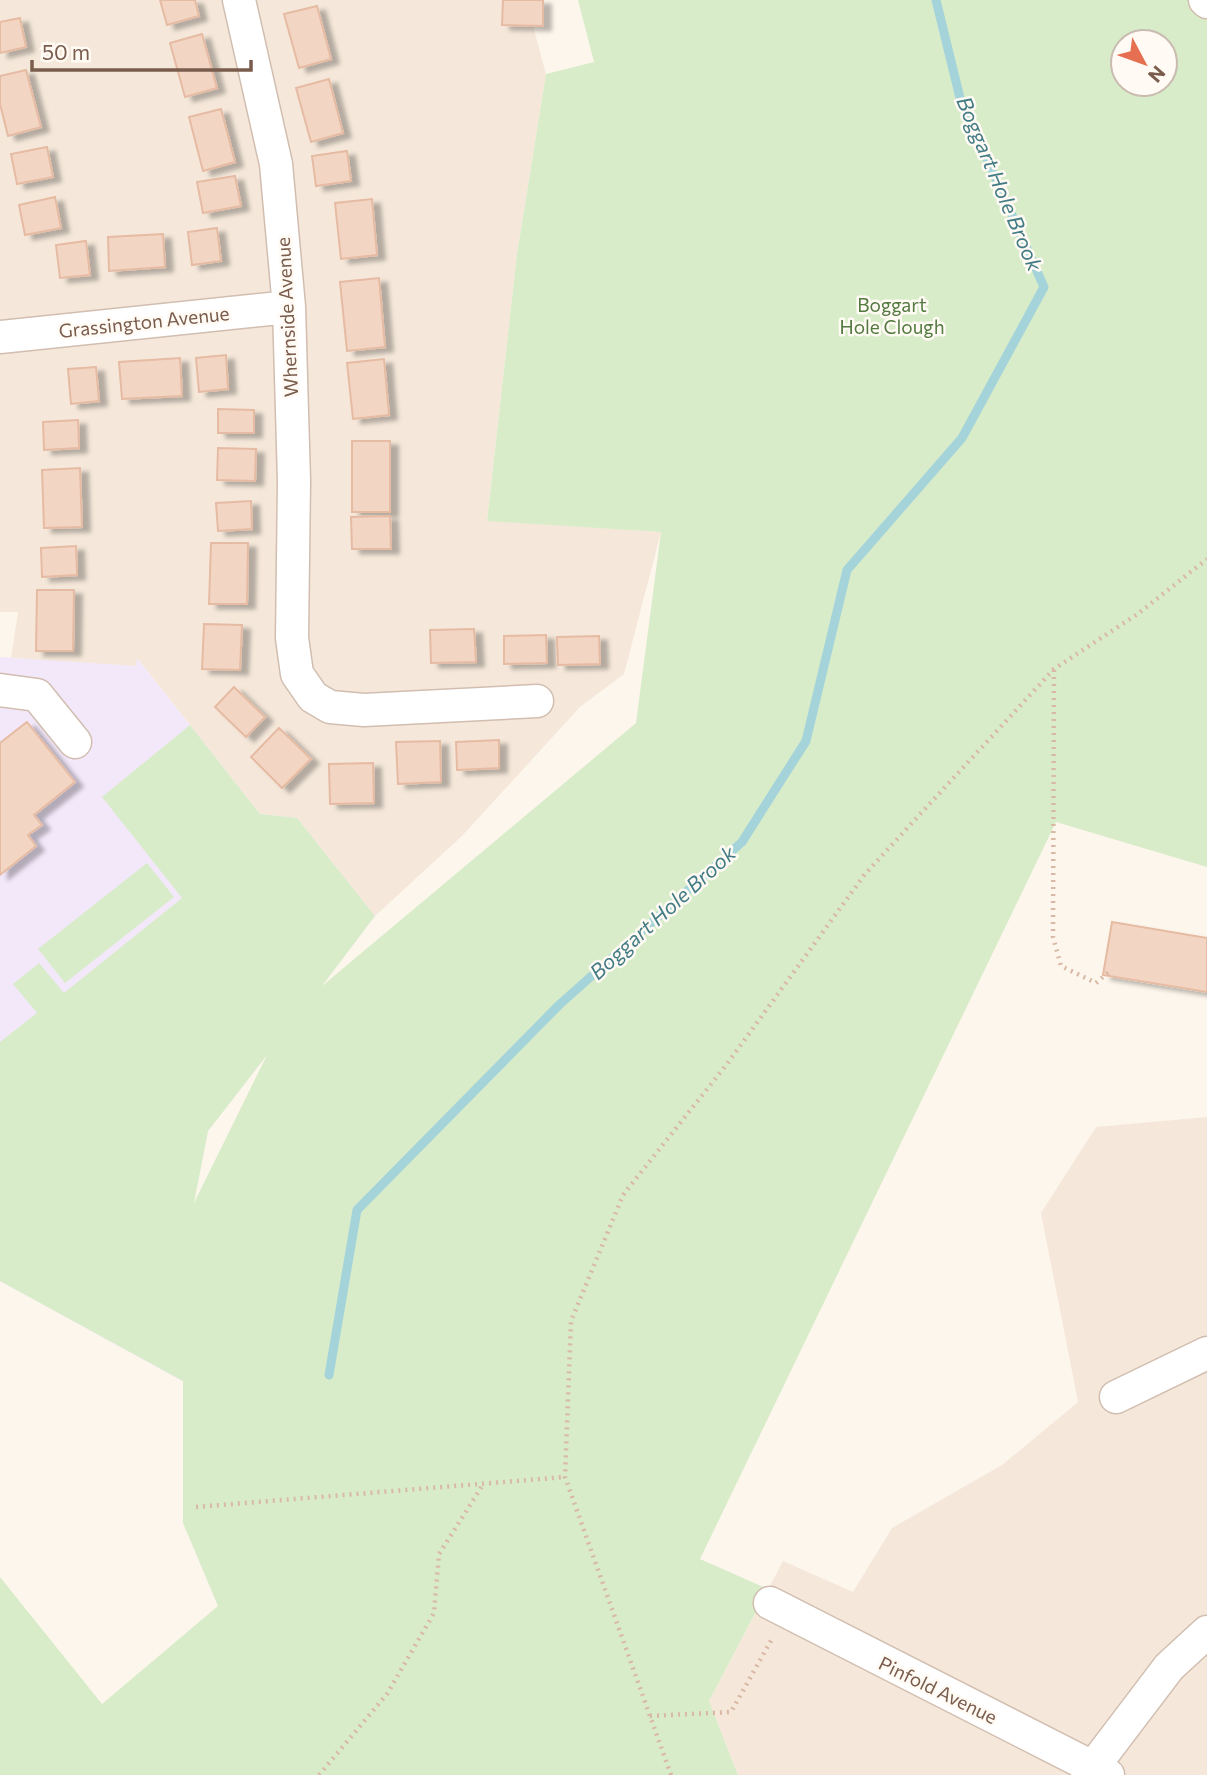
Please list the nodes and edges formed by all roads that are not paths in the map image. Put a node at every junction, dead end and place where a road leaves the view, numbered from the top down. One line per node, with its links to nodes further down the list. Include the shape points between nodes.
1 (239, 0): 2 (street, Whernside Avenue, via 276,164)
2 (289, 307): 3 (street, Grassington Avenue); 5 (street, Whernside Avenue, via 292,638 297,674 313,697 330,707 364,710)
3 (0, 337)
4 (0, 690): 6 (street, via 37,695)
5 (537, 701)
6 (75, 742)
7 (1207, 1353): 8 (street)
8 (1116, 1397)
9 (779, 1607): 11 (street, Pinfold Avenue)
10 (1207, 1632): 11 (street, via 1169,1667)
11 (1096, 1772)

